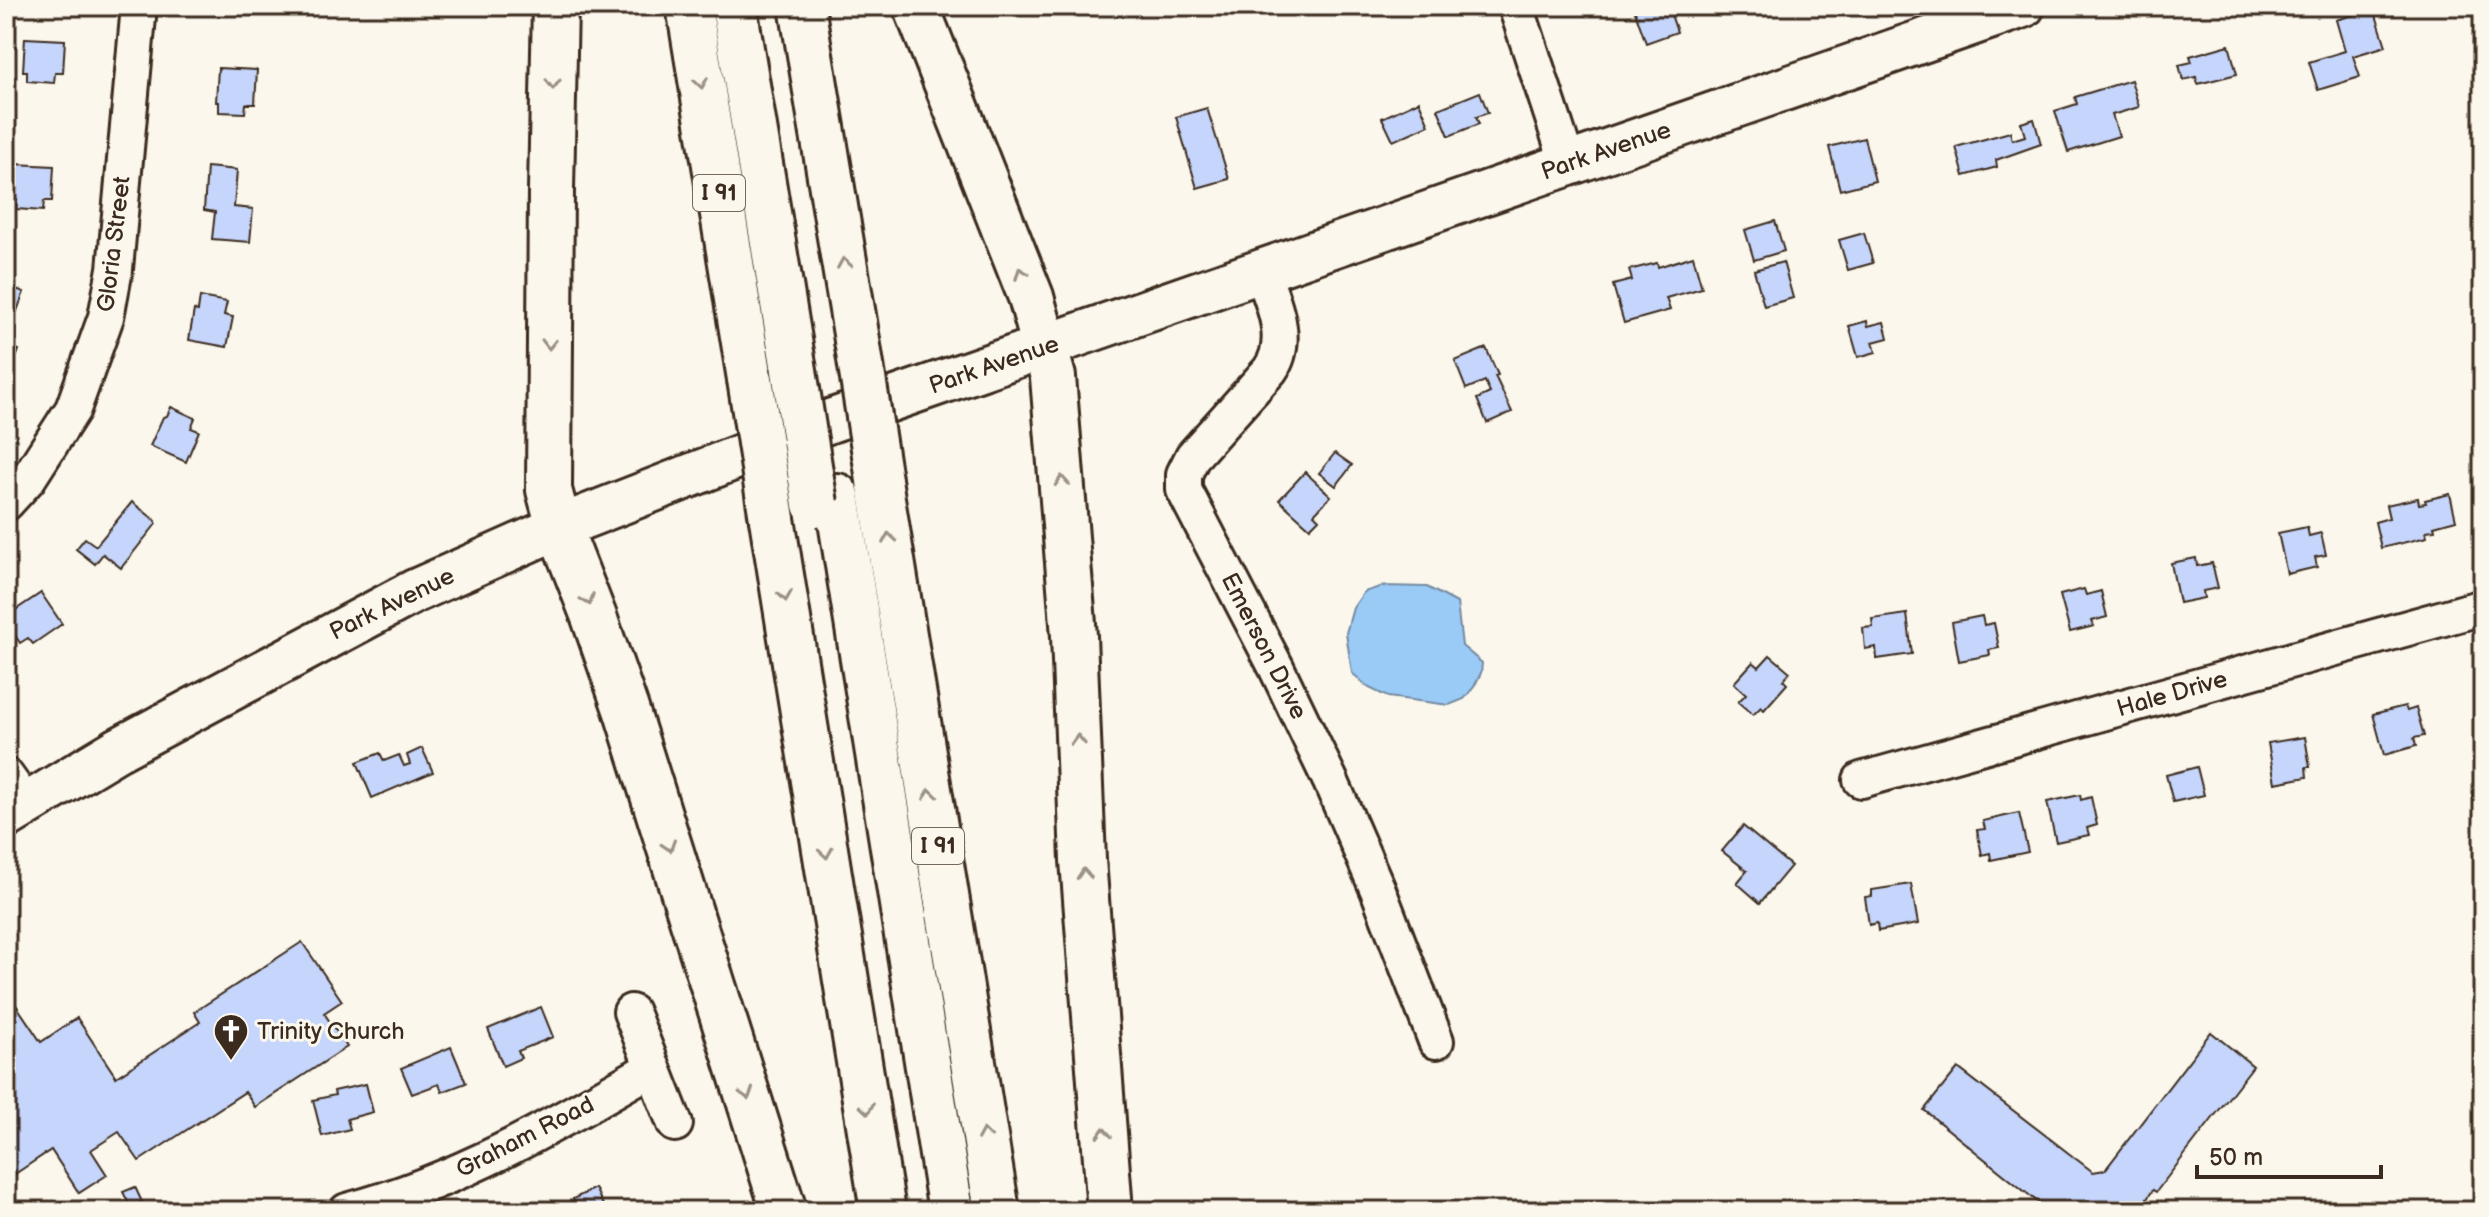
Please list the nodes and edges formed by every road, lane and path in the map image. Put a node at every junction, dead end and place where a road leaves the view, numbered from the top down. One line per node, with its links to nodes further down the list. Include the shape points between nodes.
1 (139, 6): 15 (street, Gloria Street, via 106,317 73,409)
2 (555, 6): 16 (highway, one-way to 16, via 548,467)
3 (689, 6): 26 (highway, I 91, one-way to 26, bridge)
4 (734, 6): 13 (highway)
5 (758, 6): 13 (highway)
6 (802, 6): 29 (highway, I 91, one-way to 6, bridge)
7 (916, 6): 12 (highway, one-way to 7)
8 (1516, 6): 10 (street)
9 (2023, 6): 10 (main road, Park Avenue)
10 (1568, 164): 11 (main road, Park Avenue)
11 (1262, 272): 12 (main road, Park Avenue); 21 (street, Emerson Drive, via 1277,320 1278,356 1193,456 1184,474 1184,490 1331,782)
12 (1047, 347): 16 (main road, Park Avenue, via 815,427); 30 (highway, one-way to 12, via 1083,860 1074,636)
13 (804, 360): 14 (highway, bridge)
14 (826, 500): 27 (highway); 28 (highway)
15 (6, 503)
16 (559, 527): 19 (main road, Park Avenue, via 415,591 117,750); 25 (highway, one-way to 25, via 626,709)
17 (2483, 607): 18 (street, Hale Drive)
18 (1861, 780)
19 (13, 799)
20 (631, 1012): 22 (street)
21 (1436, 1041)
22 (652, 1068): 23 (street); 24 (street, Graham Road, via 488,1158)
23 (675, 1124)
24 (347, 1211)
25 (784, 1211)
26 (883, 1211)
27 (928, 1211)
28 (951, 1211)
29 (997, 1211)
30 (1110, 1211)

